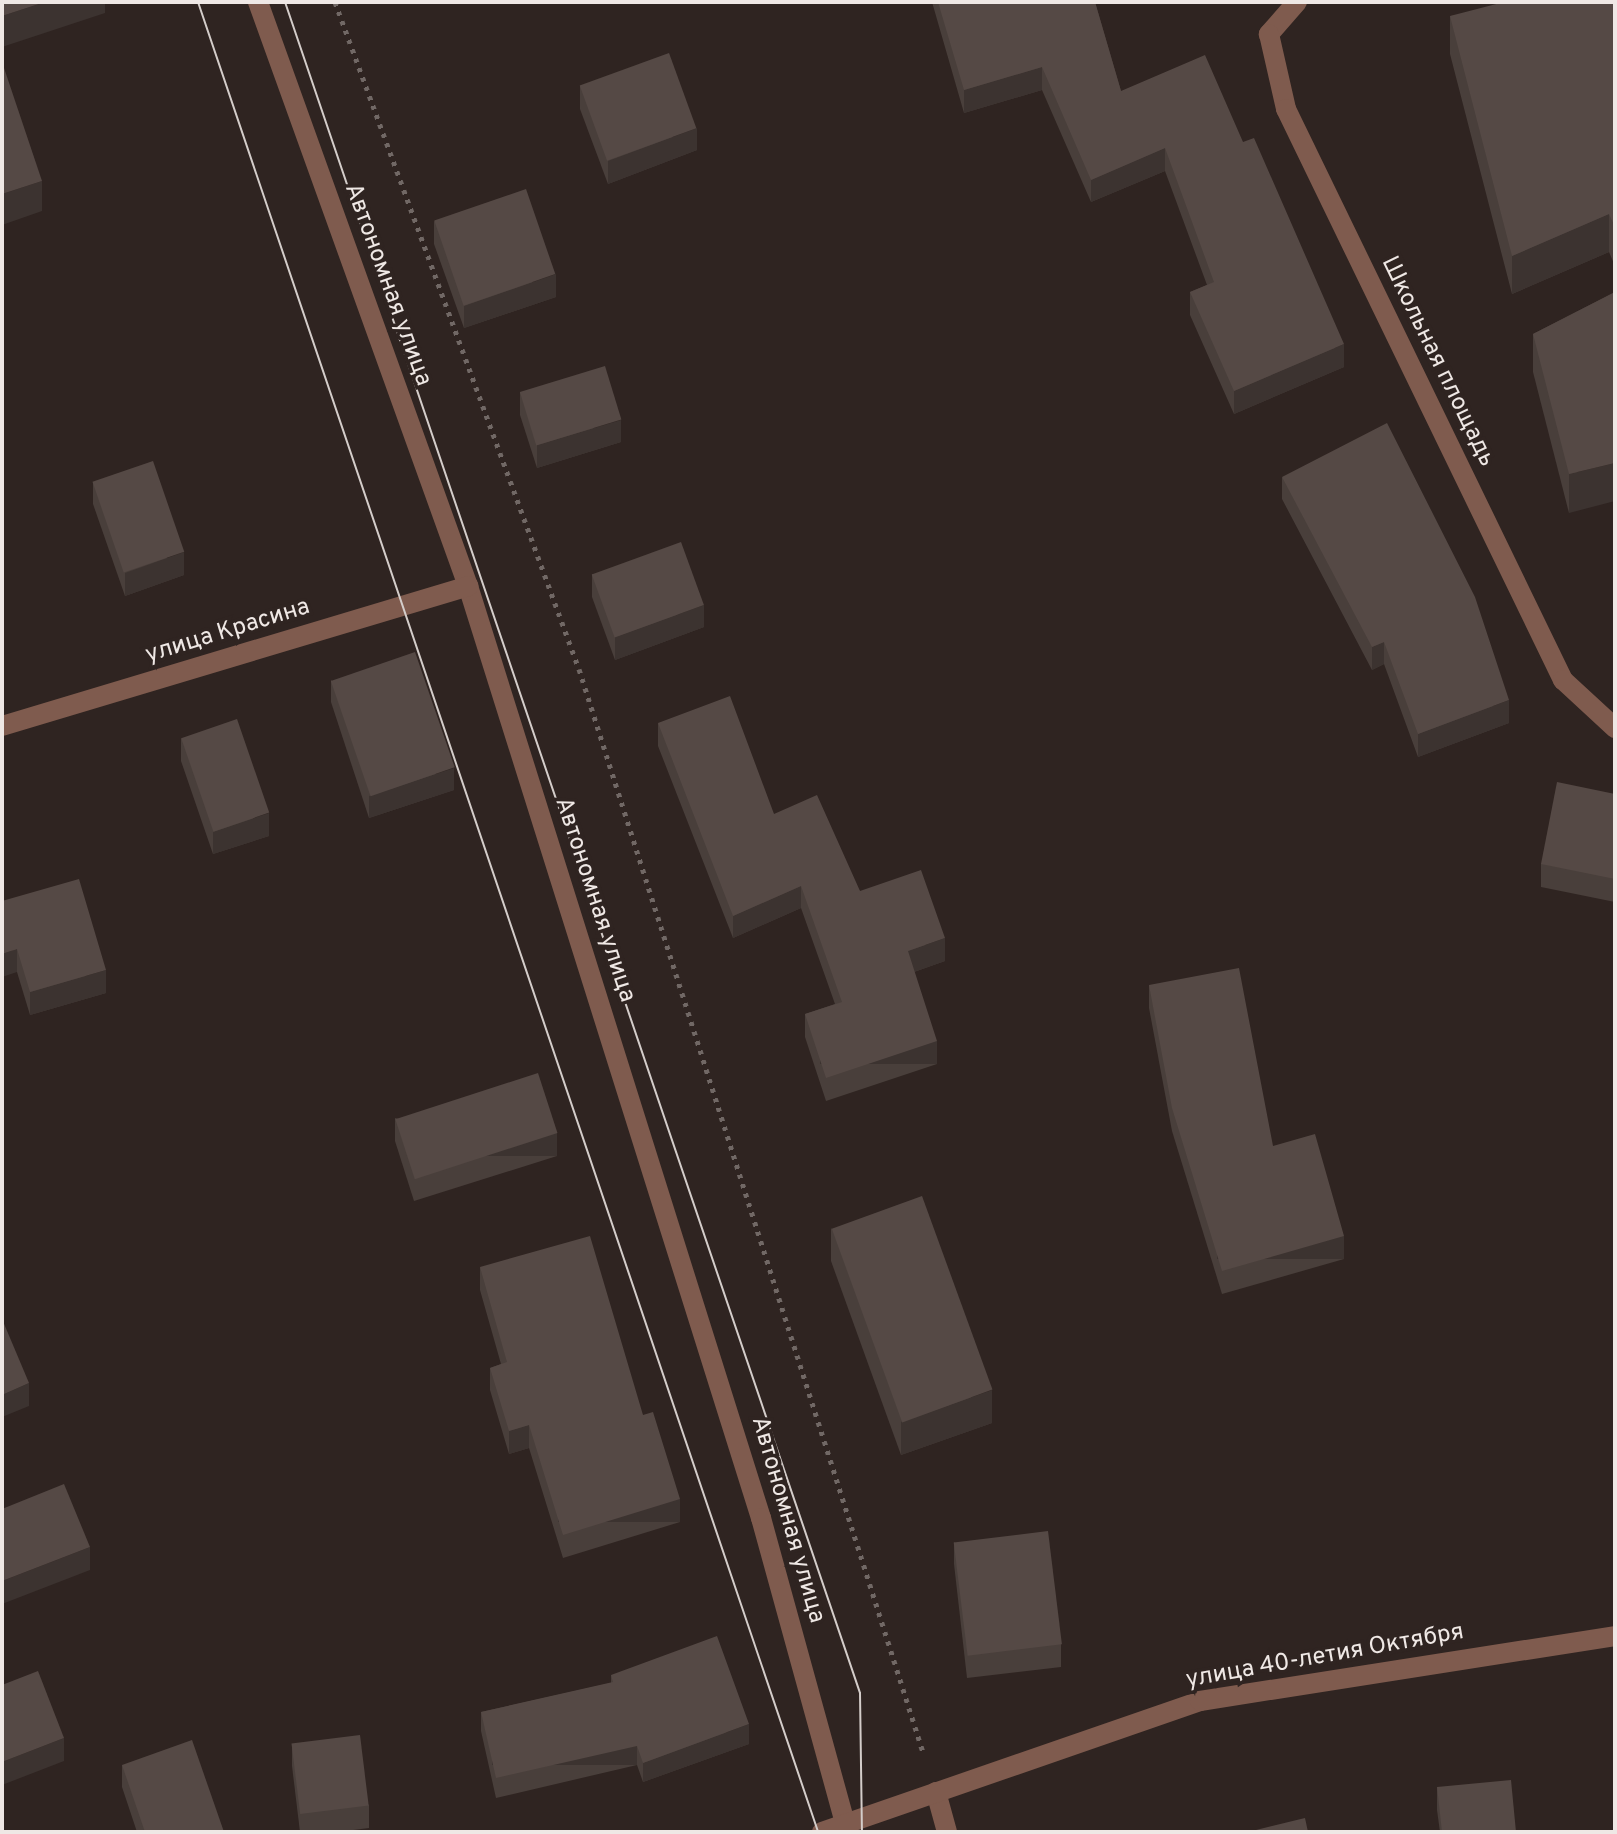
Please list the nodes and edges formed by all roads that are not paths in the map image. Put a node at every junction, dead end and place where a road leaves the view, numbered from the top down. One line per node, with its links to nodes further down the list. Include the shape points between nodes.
1 (258, 2): 3 (street, Автономная улица)
2 (1297, 2): 5 (street, Школьная площадь, via 1269,34 1286,109 1563,680)
3 (468, 586): 4 (street, улица Красина); 8 (street, Автономная улица, via 761,1518)
4 (2, 726)
5 (1615, 728)
6 (1615, 1636): 7 (street, улица 40-летия Октября, via 1200,1701)
7 (936, 1792): 8 (street, улица 40-летия Октября); 10 (street)
8 (846, 1826): 9 (street, улица 40-летия Октября)
9 (822, 1832)
10 (947, 1832)

